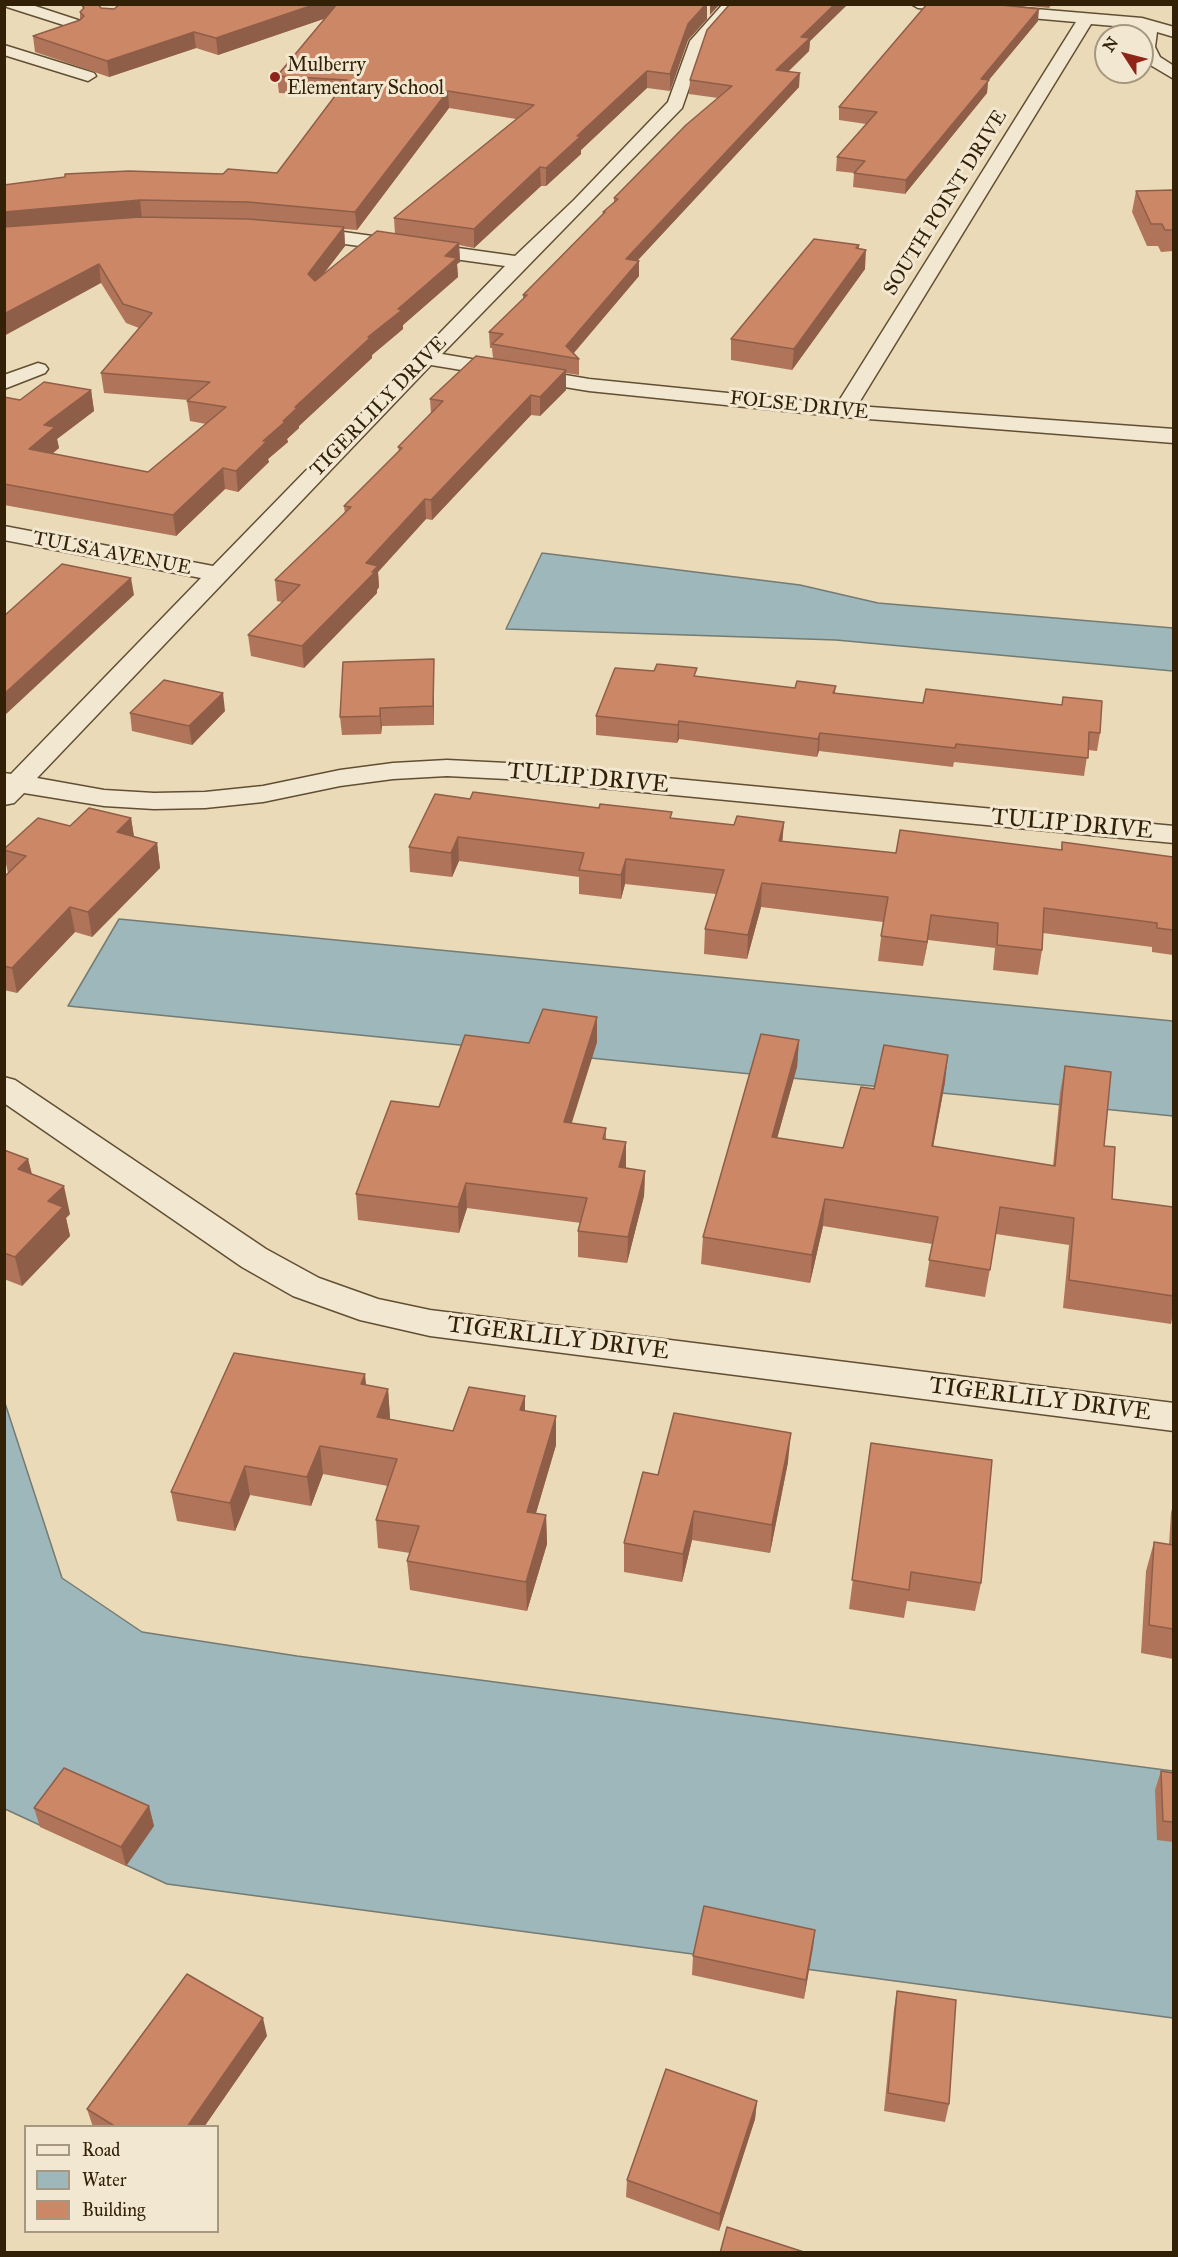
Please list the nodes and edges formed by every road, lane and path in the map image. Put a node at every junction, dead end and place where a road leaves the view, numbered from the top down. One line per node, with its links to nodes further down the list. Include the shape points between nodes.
1 (12, 4): 7 (street)
2 (732, 4): 13 (street, TIGERLILY DRIVE, via 698,41 676,104)
3 (918, 4): 4 (street)
4 (1086, 19): 5 (street); 17 (street, SOUTH POINT DRIVE)
5 (1142, 23): 6 (street); 10 (street, via 1149,31 1147,47 1153,60)
6 (1171, 27)
7 (72, 30)
8 (35, 45): 9 (street)
9 (8, 51): 11 (street)
10 (1173, 74)
11 (88, 76)
12 (281, 231): 13 (street)
13 (519, 262): 14 (street, TIGERLILY DRIVE)
14 (426, 358): 17 (street, FOLSE DRIVE, via 589,385); 20 (street, TIGERLILY DRIVE)
15 (38, 369): 16 (street)
16 (4, 383)
17 (843, 411): 18 (street, FOLSE DRIVE)
18 (1173, 436)
19 (4, 533): 20 (street, TULSA AVENUE)
20 (219, 574): 21 (street, TIGERLILY DRIVE)
21 (9, 787): 22 (street, TULIP DRIVE, via 105,798 205,800 263,794 340,778 447,768)
22 (1173, 835)
23 (4, 1087): 24 (street, TIGERLILY DRIVE, via 254,1258 306,1287 373,1311 430,1323)
24 (1173, 1417)

